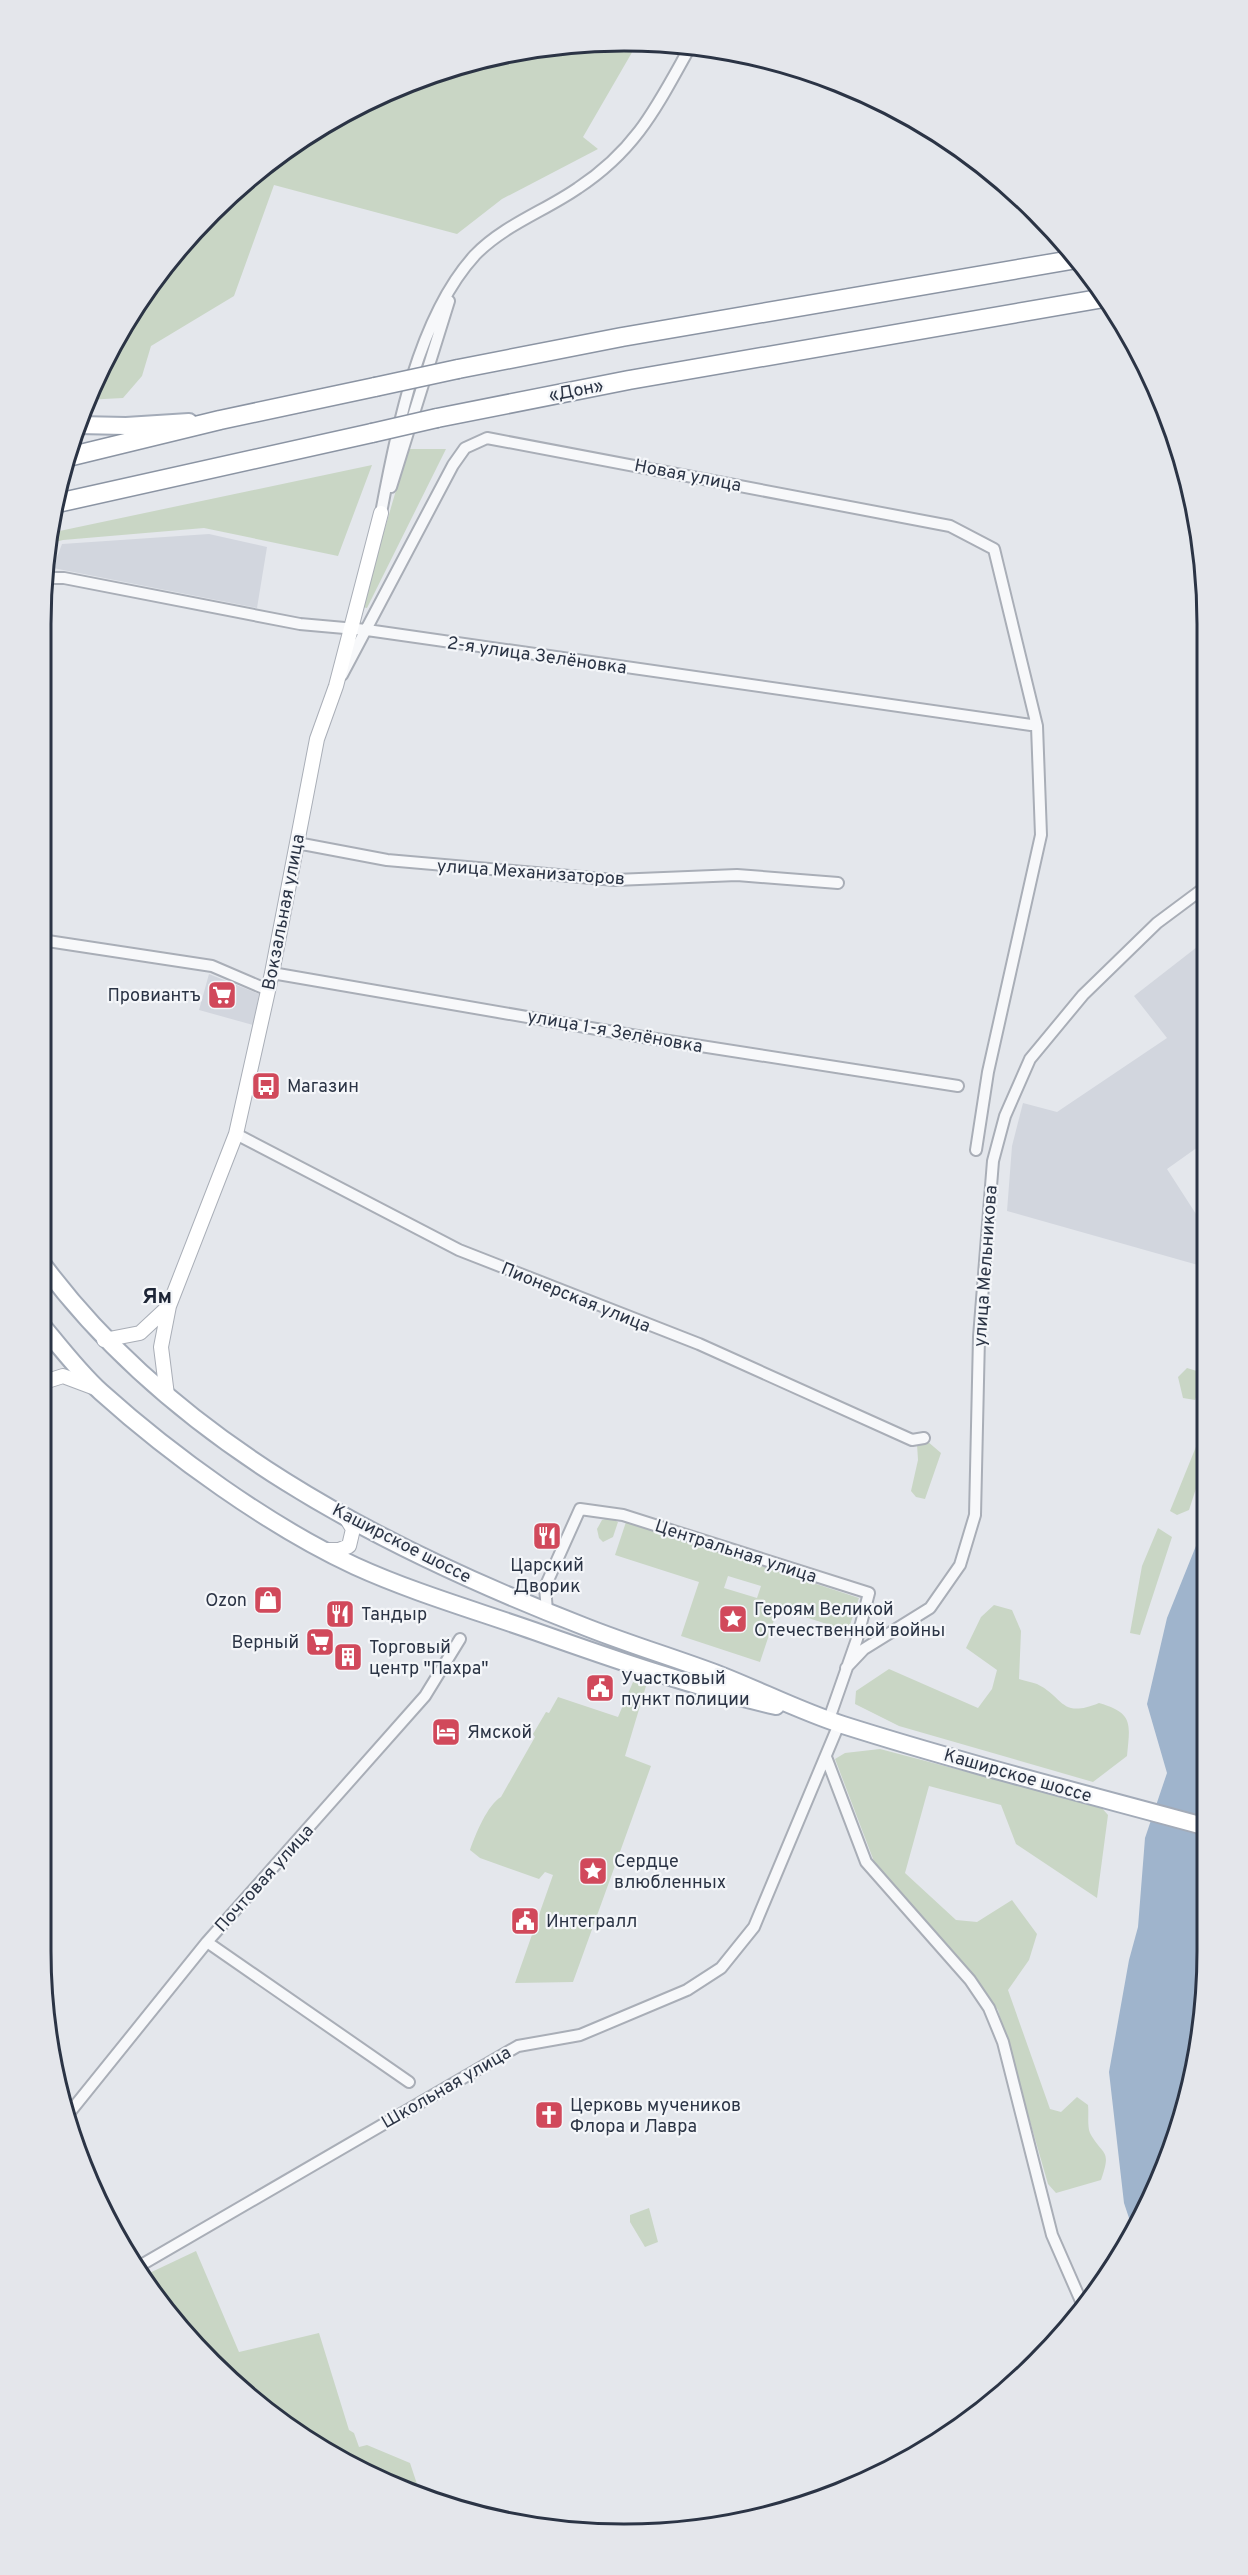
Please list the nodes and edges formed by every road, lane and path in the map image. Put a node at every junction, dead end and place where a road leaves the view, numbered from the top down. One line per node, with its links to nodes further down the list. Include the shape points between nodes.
1 (686, 55): 8 (street, via 646,125 620,155 577,189 493,239 462,271 437,311 425,340 391,459)
2 (1067, 261): 4 (highway, bridge, via 622,337)
3 (1096, 299): 7 (highway, «Дон», bridge, via 652,375 437,418)
4 (220, 420): 5 (main road); 6 (highway)
5 (87, 424)
6 (77, 455)
7 (65, 501)
8 (381, 513): 10 (street, Вокзальная улица)
9 (53, 578): 10 (street, 2-я улица Зелёновка, via 300,624)
10 (350, 628): 11 (street, 2-я улица Зелёновка); 12 (street, Вокзальная улица)
11 (367, 630): 12 (street, Новая улица); 13 (street, 2-я улица Зелёновка); 13 (street, Новая улица, via 465,447 495,439 959,530 994,549)
12 (336, 686): 14 (street, Вокзальная улица, via 317,739)
13 (1034, 726): 22 (street, Новая улица, via 1041,835 991,1061)
14 (297, 843): 15 (street, улица Механизаторов, via 387,860 615,880 736,875); 18 (street, Вокзальная улица)
15 (838, 883)
16 (1197, 893): 35 (street, улица Мельникова, via 1157,923 1083,995 1030,1059 1005,1116 993,1161 980,1337 975,1515 960,1565 930,1608 864,1649)
17 (51, 942): 19 (street, via 212,966)
18 (273, 973): 19 (street, Вокзальная улица); 20 (street, улица 1-я Зелёновка)
19 (268, 990): 21 (street, Вокзальная улица)
20 (958, 1086)
21 (236, 1134): 24 (street, Вокзальная улица); 30 (street, Пионерская улица, via 459,1250 699,1344 912,1440)
22 (976, 1150)
23 (51, 1275): 26 (main road, Каширское шоссе)
24 (169, 1306): 26 (street, Вокзальная улица, via 140,1333); 29 (street, Вокзальная улица, via 161,1347)
25 (51, 1336): 28 (main road, Каширское шоссе)
26 (104, 1340): 29 (main road, Каширское шоссе)
27 (51, 1380): 28 (street, via 63,1376)
28 (99, 1390): 32 (main road, Каширское шоссе, via 210,1478)
29 (167, 1395): 31 (main road, Каширское шоссе, via 218,1437)
30 (924, 1437)
31 (345, 1516): 32 (street, via 353,1529 349,1546); 33 (main road, Каширское шоссе, via 383,1538)
32 (322, 1549): 36 (main road, Каширское шоссе, via 386,1579 575,1645 719,1693)
33 (547, 1611): 35 (street, Центральная улица, via 545,1587 580,1509 623,1515 869,1593); 36 (main road, Каширское шоссе)
34 (460, 1639): 39 (street, Почтовая улица, via 425,1696)
35 (846, 1668): 36 (street, Центральная улица)
36 (834, 1721): 37 (street, Школьная улица); 38 (main road, Каширское шоссе)
37 (826, 1757): 42 (street, Школьная улица, via 754,1927 721,1968 687,1990 580,2035 518,2046); 43 (street, via 867,1862 970,1980 989,2008 1003,2042 1052,2235)
38 (1197, 1824)
39 (207, 1942): 40 (street); 41 (street, Почтовая улица)
40 (409, 2082)
41 (73, 2108)
42 (144, 2263)
43 (1080, 2299)

